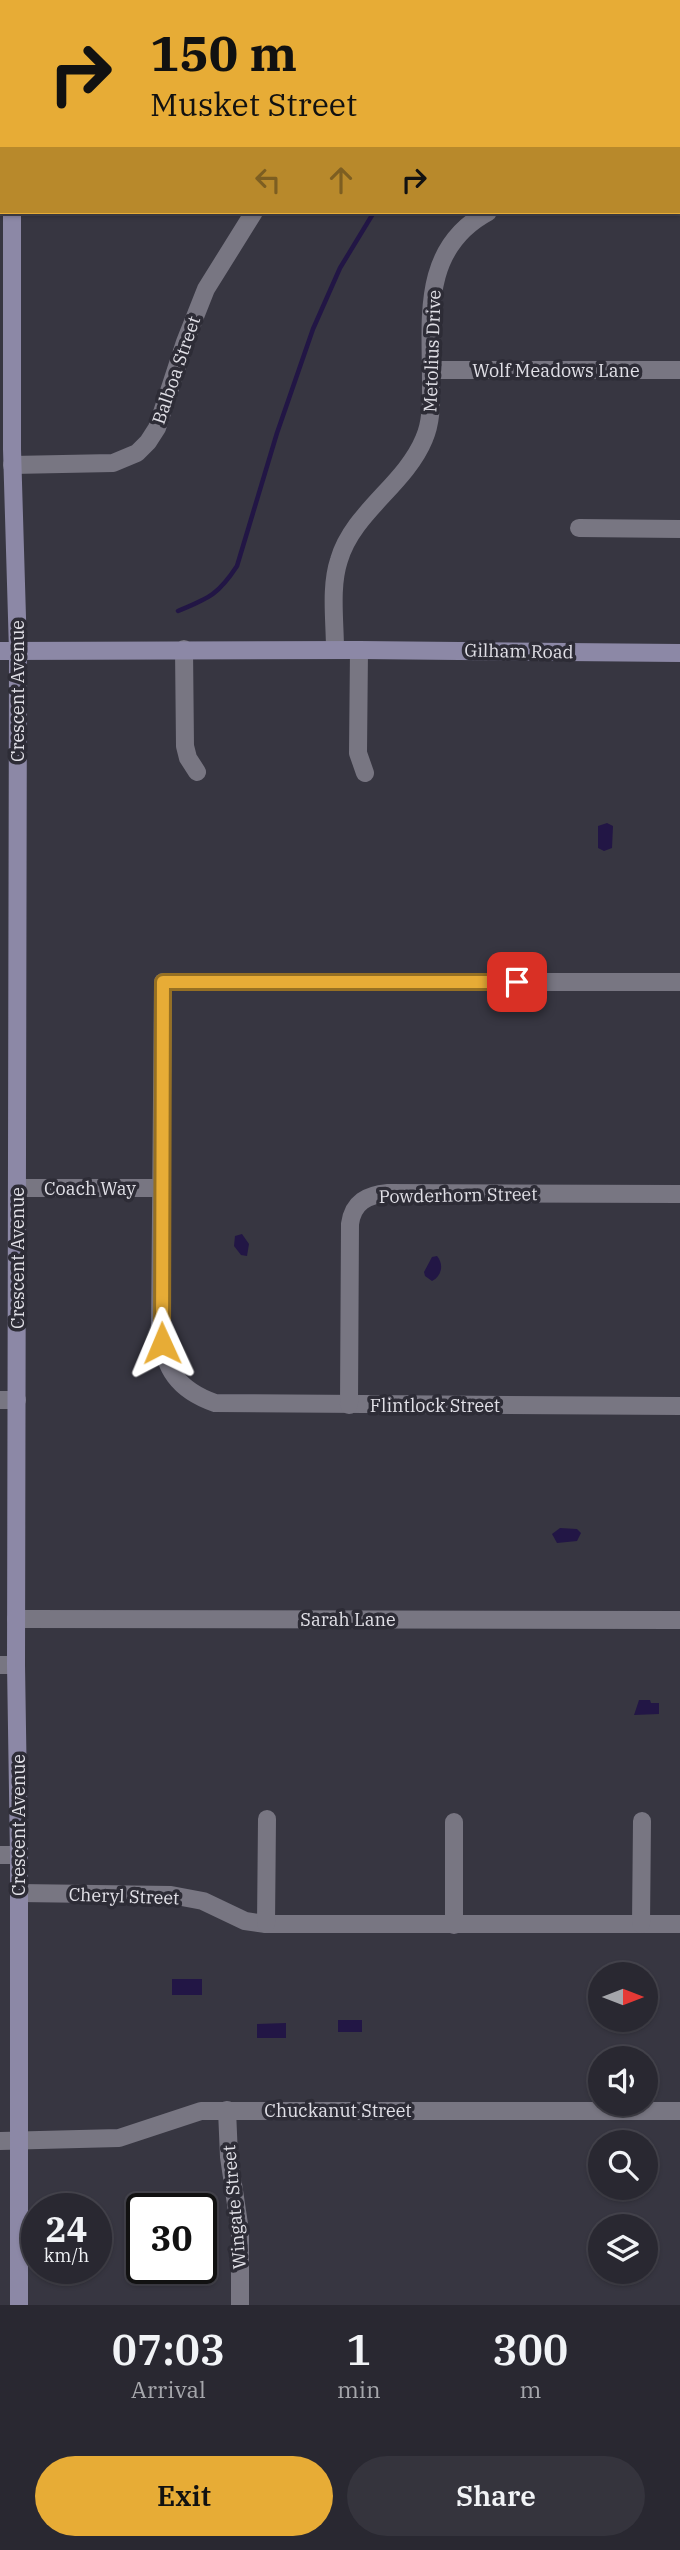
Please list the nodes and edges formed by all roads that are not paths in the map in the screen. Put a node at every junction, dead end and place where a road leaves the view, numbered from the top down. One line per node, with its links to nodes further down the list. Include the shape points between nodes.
1 (12, 214): 6 (street, Crescent Avenue)
2 (253, 214): 6 (street, Balboa Street, via 206,289 148,442 137,453 113,463)
3 (485, 214): 4 (street, Metolius Drive, via 463,230 437,270)
4 (431, 370): 5 (street, Wolf Meadows Lane); 10 (street, Metolius Drive, via 431,411 424,438 405,470 354,529 339,559)
5 (680, 370)
6 (12, 464): 12 (street, Crescent Avenue)
7 (579, 528): 8 (street)
8 (680, 529)
9 (184, 649): 10 (street, Gilham Road); 12 (street, Gilham Road); 14 (street, via 185,746)
10 (335, 650): 11 (street, Gilham Road)
11 (359, 650): 13 (street, Gilham Road); 15 (street, via 358,753)
12 (9, 651): 17 (street, Crescent Avenue)
13 (680, 653)
14 (197, 772)
15 (365, 773)
16 (680, 982): 18 (street, via 163,982)
17 (17, 1188): 18 (street, Coach Way); 20 (street, Crescent Avenue)
18 (162, 1188): 21 (street, Flintlock Street, via 162,1343 175,1377 192,1393 215,1403)
19 (680, 1194): 21 (street, Powderhorn Street, via 364,1191 350,1224)
20 (8, 1400): 23 (street, Crescent Avenue)
21 (349, 1405): 22 (street, Flintlock Street)
22 (680, 1406)
23 (16, 1619): 24 (street, Sarah Lane); 25 (street, Crescent Avenue)
24 (680, 1620)
25 (8, 1665): 30 (street, Crescent Avenue)
26 (267, 1819): 32 (street)
27 (642, 1821): 34 (street)
28 (454, 1822): 33 (street)
29 (0, 1855): 30 (street)
30 (19, 1855): 31 (street, Crescent Avenue)
31 (19, 1894): 32 (street, Cheryl Street, via 171,1895 203,1901 245,1921); 39 (street, Crescent Avenue)
32 (266, 1924): 33 (street, Cheryl Street)
33 (454, 1924): 34 (street, Cheryl Street)
34 (641, 1924): 35 (street, Cheryl Street)
35 (680, 1924)
36 (227, 2110): 37 (street, Chuckanut Street); 39 (street, Chuckanut Street, via 192,2112 119,2138); 41 (street, Wingate Street, via 240,2231)
37 (680, 2111)
38 (0, 2141): 39 (street, Chuckanut Street)
39 (19, 2141): 40 (street, Crescent Avenue)
40 (19, 2305)
41 (240, 2305)

